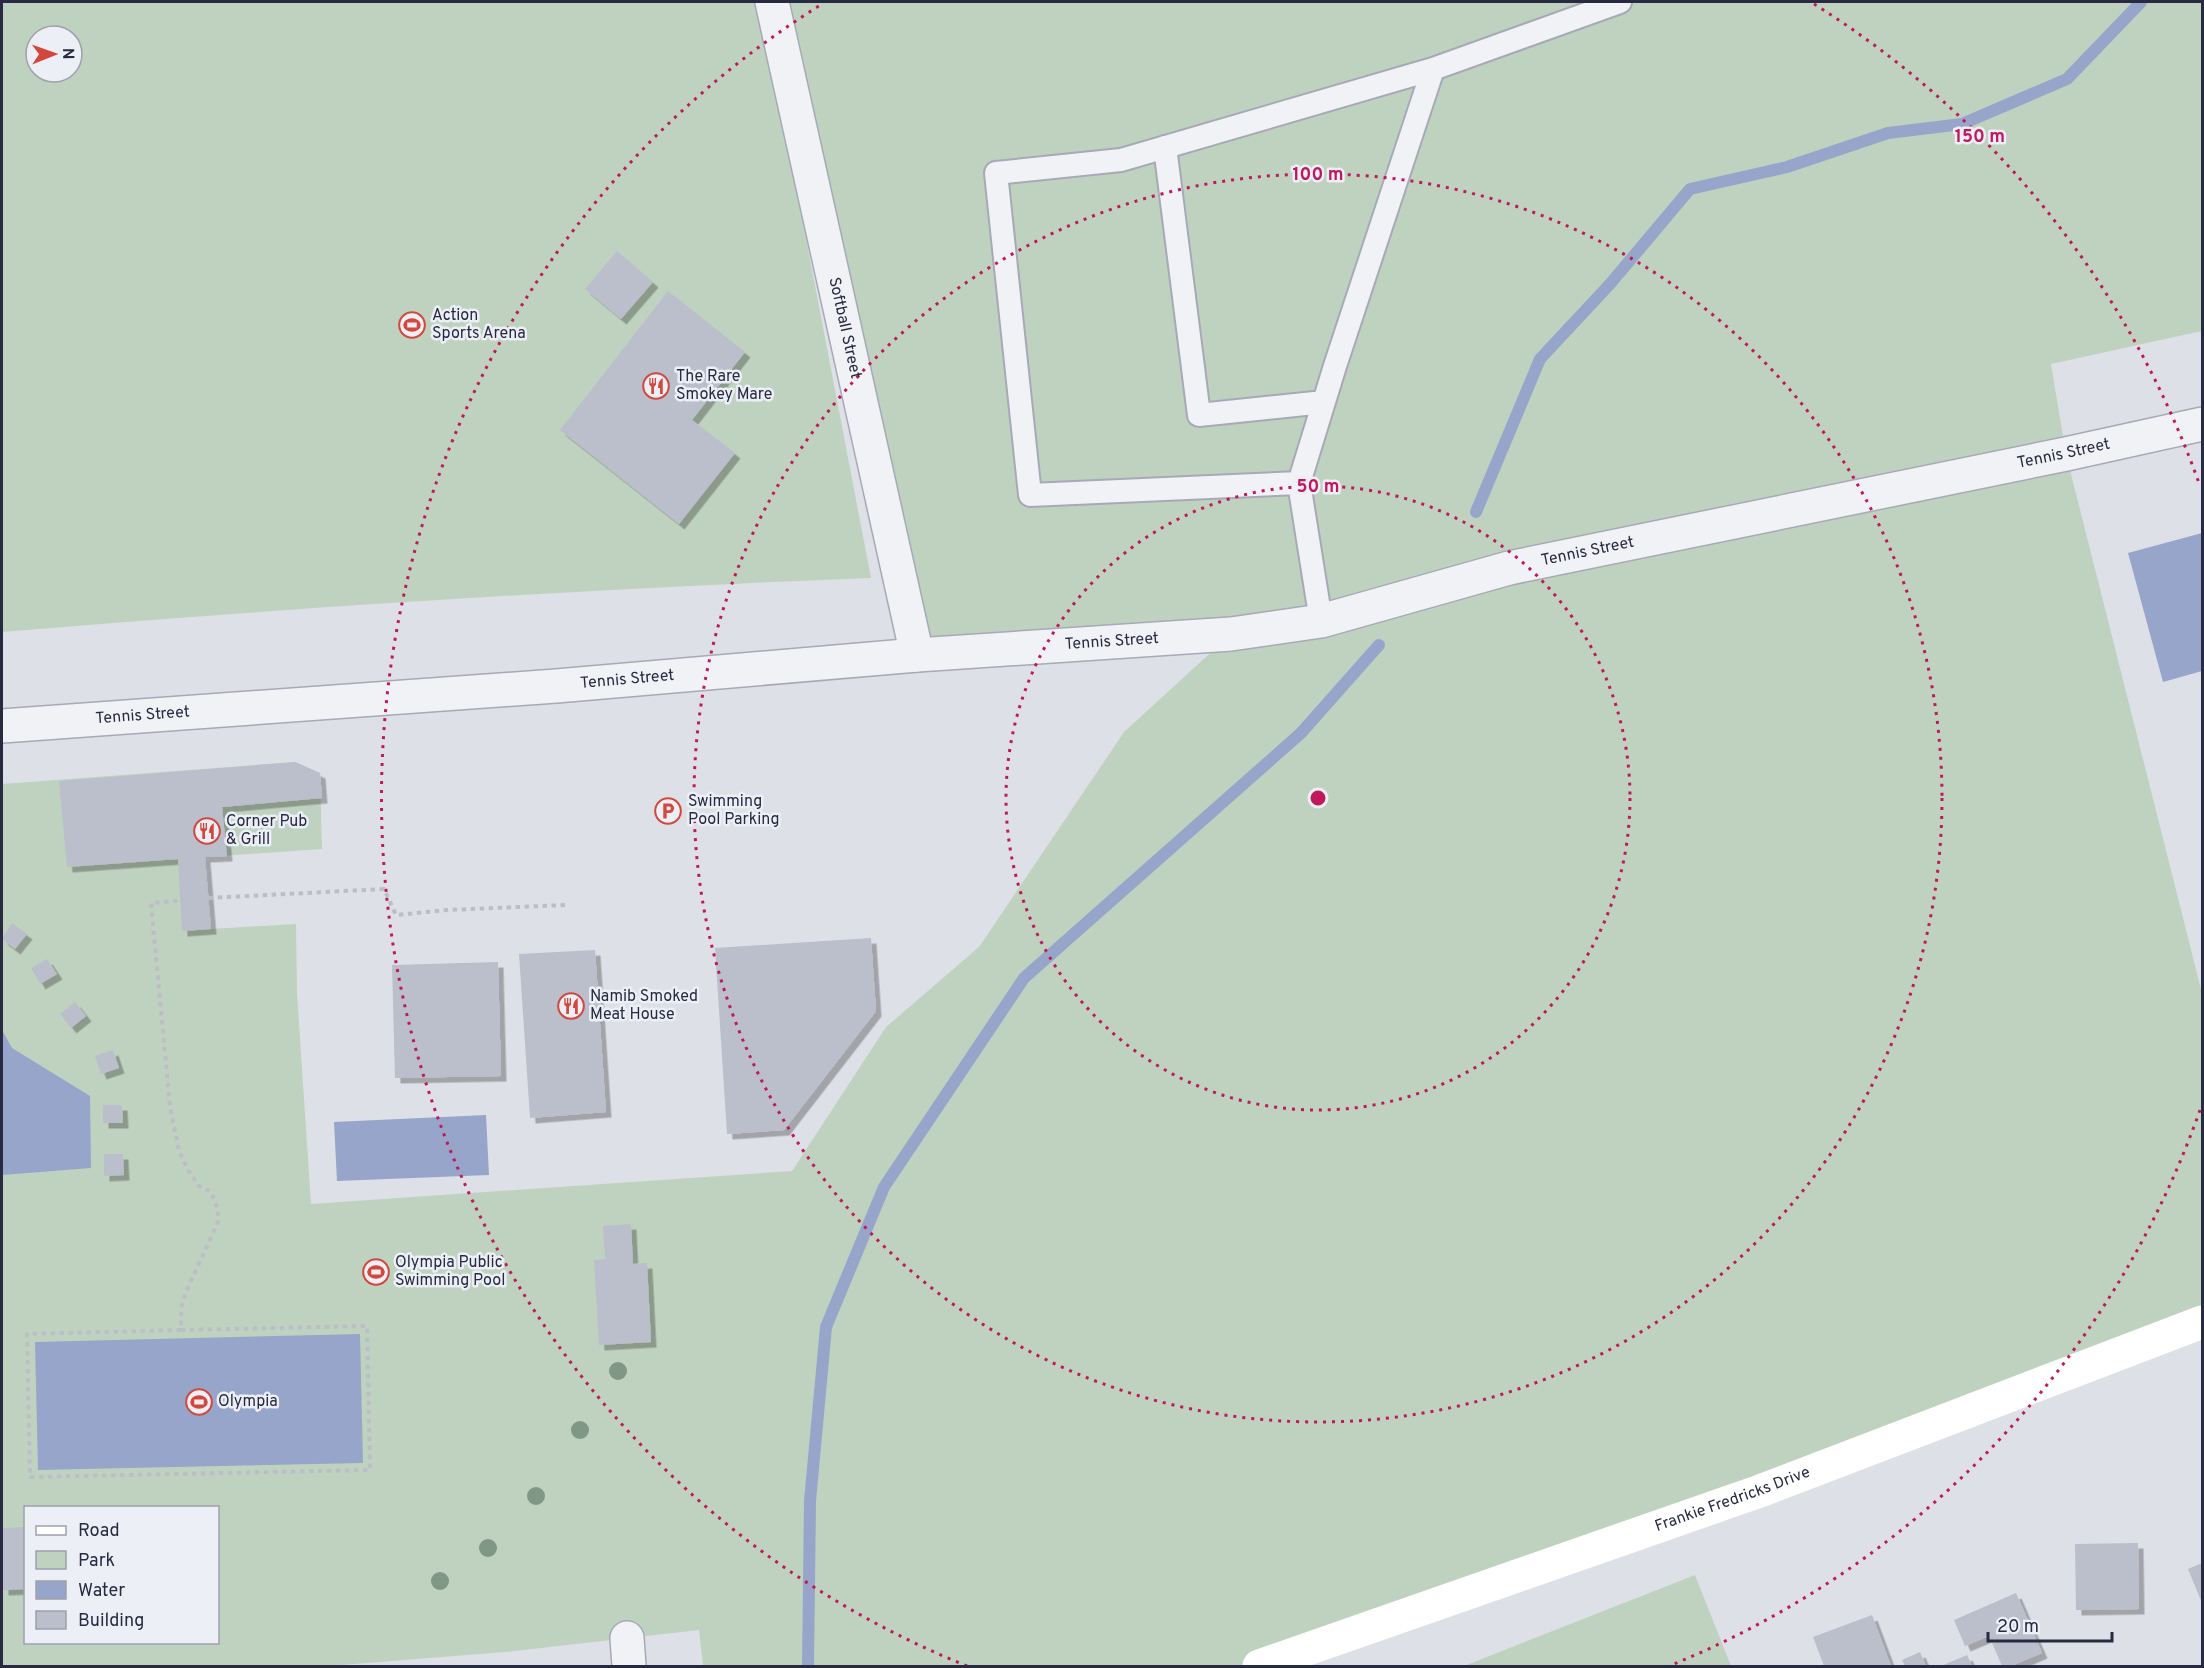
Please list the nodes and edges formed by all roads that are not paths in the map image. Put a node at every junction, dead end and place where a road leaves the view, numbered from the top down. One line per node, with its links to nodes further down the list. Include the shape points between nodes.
1 (771, 2): 9 (street, Softball Street)
2 (1620, 2): 3 (lane)
3 (1433, 69): 4 (lane); 5 (lane)
4 (1165, 147): 5 (lane, via 1199,416); 7 (lane, via 1121,160 996,173 1030,495)
5 (1324, 402): 7 (lane)
6 (2202, 424): 8 (street, Tennis Street, via 1509,568)
7 (1299, 483): 8 (lane)
8 (1321, 621): 9 (street, Tennis Street, via 1231,634)
9 (917, 655): 10 (street, Tennis Street)
10 (2, 726)
11 (2202, 1322): 12 (street, Frankie Fredricks Drive, via 1760,1491)
12 (1259, 1666)

